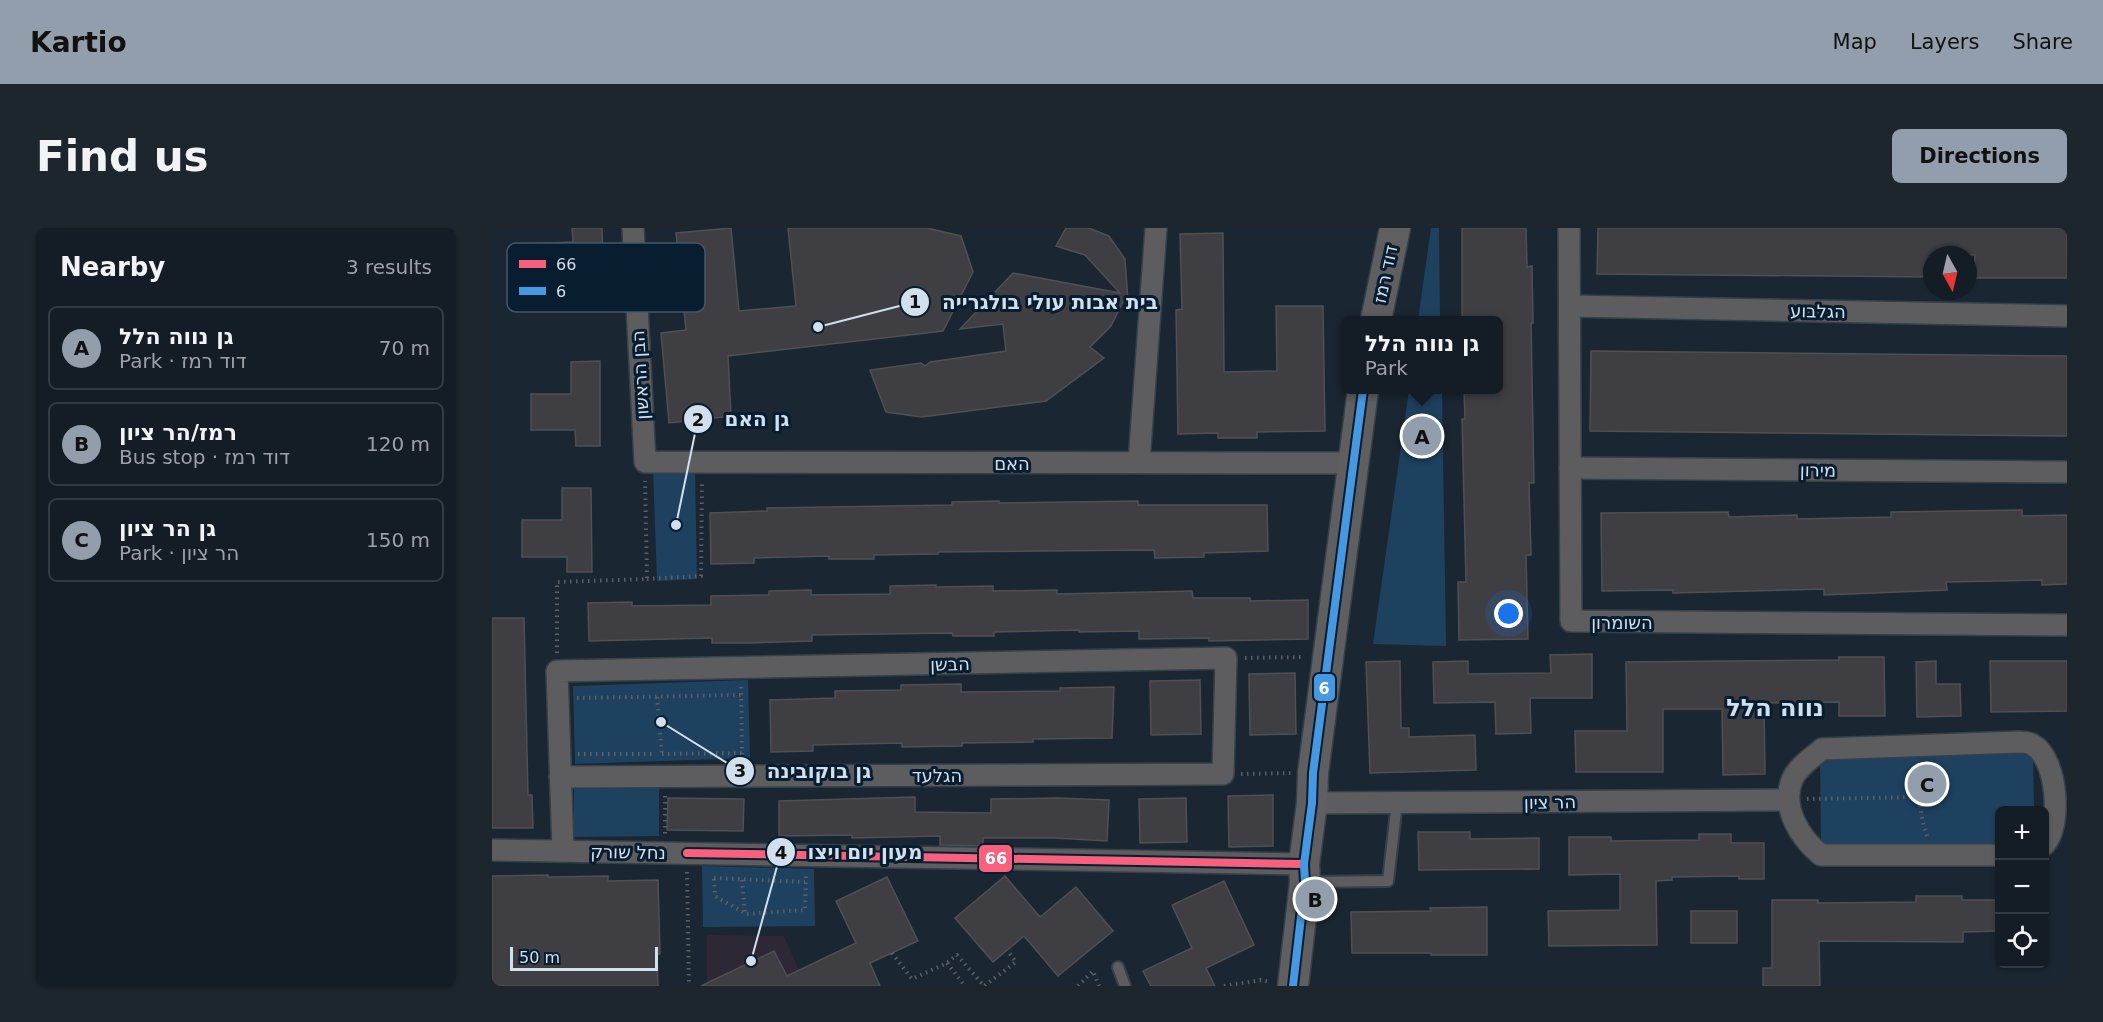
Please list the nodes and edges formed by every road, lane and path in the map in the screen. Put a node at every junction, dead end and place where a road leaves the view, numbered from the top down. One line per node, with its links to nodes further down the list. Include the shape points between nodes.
1 (633, 228): 6 (street, הבן הראשון)
2 (1156, 228): 14 (street)
3 (1378, 228): 9 (street, דוד רמז)
4 (1395, 228): 10 (street, דוד רמז)
5 (1569, 228): 7 (street, השומרון)
6 (634, 243)
7 (1570, 306): 11 (street, הגלבוע); 17 (street, השומרון)
8 (637, 312): 13 (street, הבן הראשון)
9 (1370, 316)
10 (1377, 316)
11 (2067, 316)
12 (1363, 394): 16 (street)
13 (645, 462): 15 (street, האם); 19 (path)
14 (1140, 462): 15 (street, האם); 16 (street, האם)
15 (697, 463): 19 (path, via 700,576)
16 (1355, 464): 21 (street)
17 (1570, 468): 18 (street, מירון); 20 (street, השומרון, via 1571,621)
18 (2067, 472)
19 (647, 579): 24 (path, via 557,582)
20 (2067, 626)
21 (1328, 657): 22 (path); 32 (street)
22 (1226, 658): 23 (street, הבשן); 33 (street)
23 (740, 668): 24 (street, הבשן); 25 (path)
24 (557, 671): 27 (street)
25 (741, 695): 26 (path); 29 (path)
26 (657, 697): 27 (path); 31 (path)
27 (558, 698): 30 (street)
28 (1943, 745): 37 (path, via 1925,774); 38 (street, via 1822,749 1792,779); 41 (street, via 2033,745 2050,767 2054,784 2054,825)
29 (742, 753): 31 (path); 34 (path)
30 (560, 754): 31 (path); 35 (street)
31 (662, 754): 36 (path)
32 (1313, 772): 33 (path); 39 (street)
33 (1223, 774): 34 (street, הגלעד)
34 (743, 776): 36 (street, הגלעד)
35 (560, 777): 36 (street, הגלעד); 43 (street)
36 (665, 782): 44 (path)
37 (1920, 797): 38 (path); 48 (path, via 1928,840)
38 (1788, 800): 40 (street, הר ציון); 48 (street, via 1801,836 1821,855)
39 (1312, 803): 40 (street, הר ציון); 50 (street)
40 (1397, 803): 50 (lane, via 1388,880)
41 (2049, 838)
42 (492, 850): 43 (street, נחל שורק)
43 (563, 851): 44 (street, נחל שורק)
44 (666, 853): 45 (street, נחל שורק)
45 (687, 853): 46 (street, נחל שורק); 59 (path)
46 (712, 854): 47 (street, נחל שורק); 51 (path)
47 (806, 855): 50 (street, נחל שורק); 53 (path)
48 (1950, 855): 49 (street)
49 (1995, 855)
50 (1304, 873): 65 (street)
51 (714, 879): 52 (path); 54 (path, via 715,896)
52 (742, 880): 53 (path); 54 (path)
53 (805, 882): 54 (path, via 805,910)
54 (746, 914)
55 (1007, 950): 57 (path, via 1016,962 984,986 957,955)
56 (892, 953): 57 (path, via 912,979)
57 (947, 963): 60 (path)
58 (1119, 967): 63 (lane)
59 (689, 986)
60 (965, 986)
61 (1078, 986): 62 (path, via 1094,971)
62 (1099, 986)
63 (1125, 986)
64 (1224, 986): 65 (path, via 1260,980)
65 (1293, 986)

